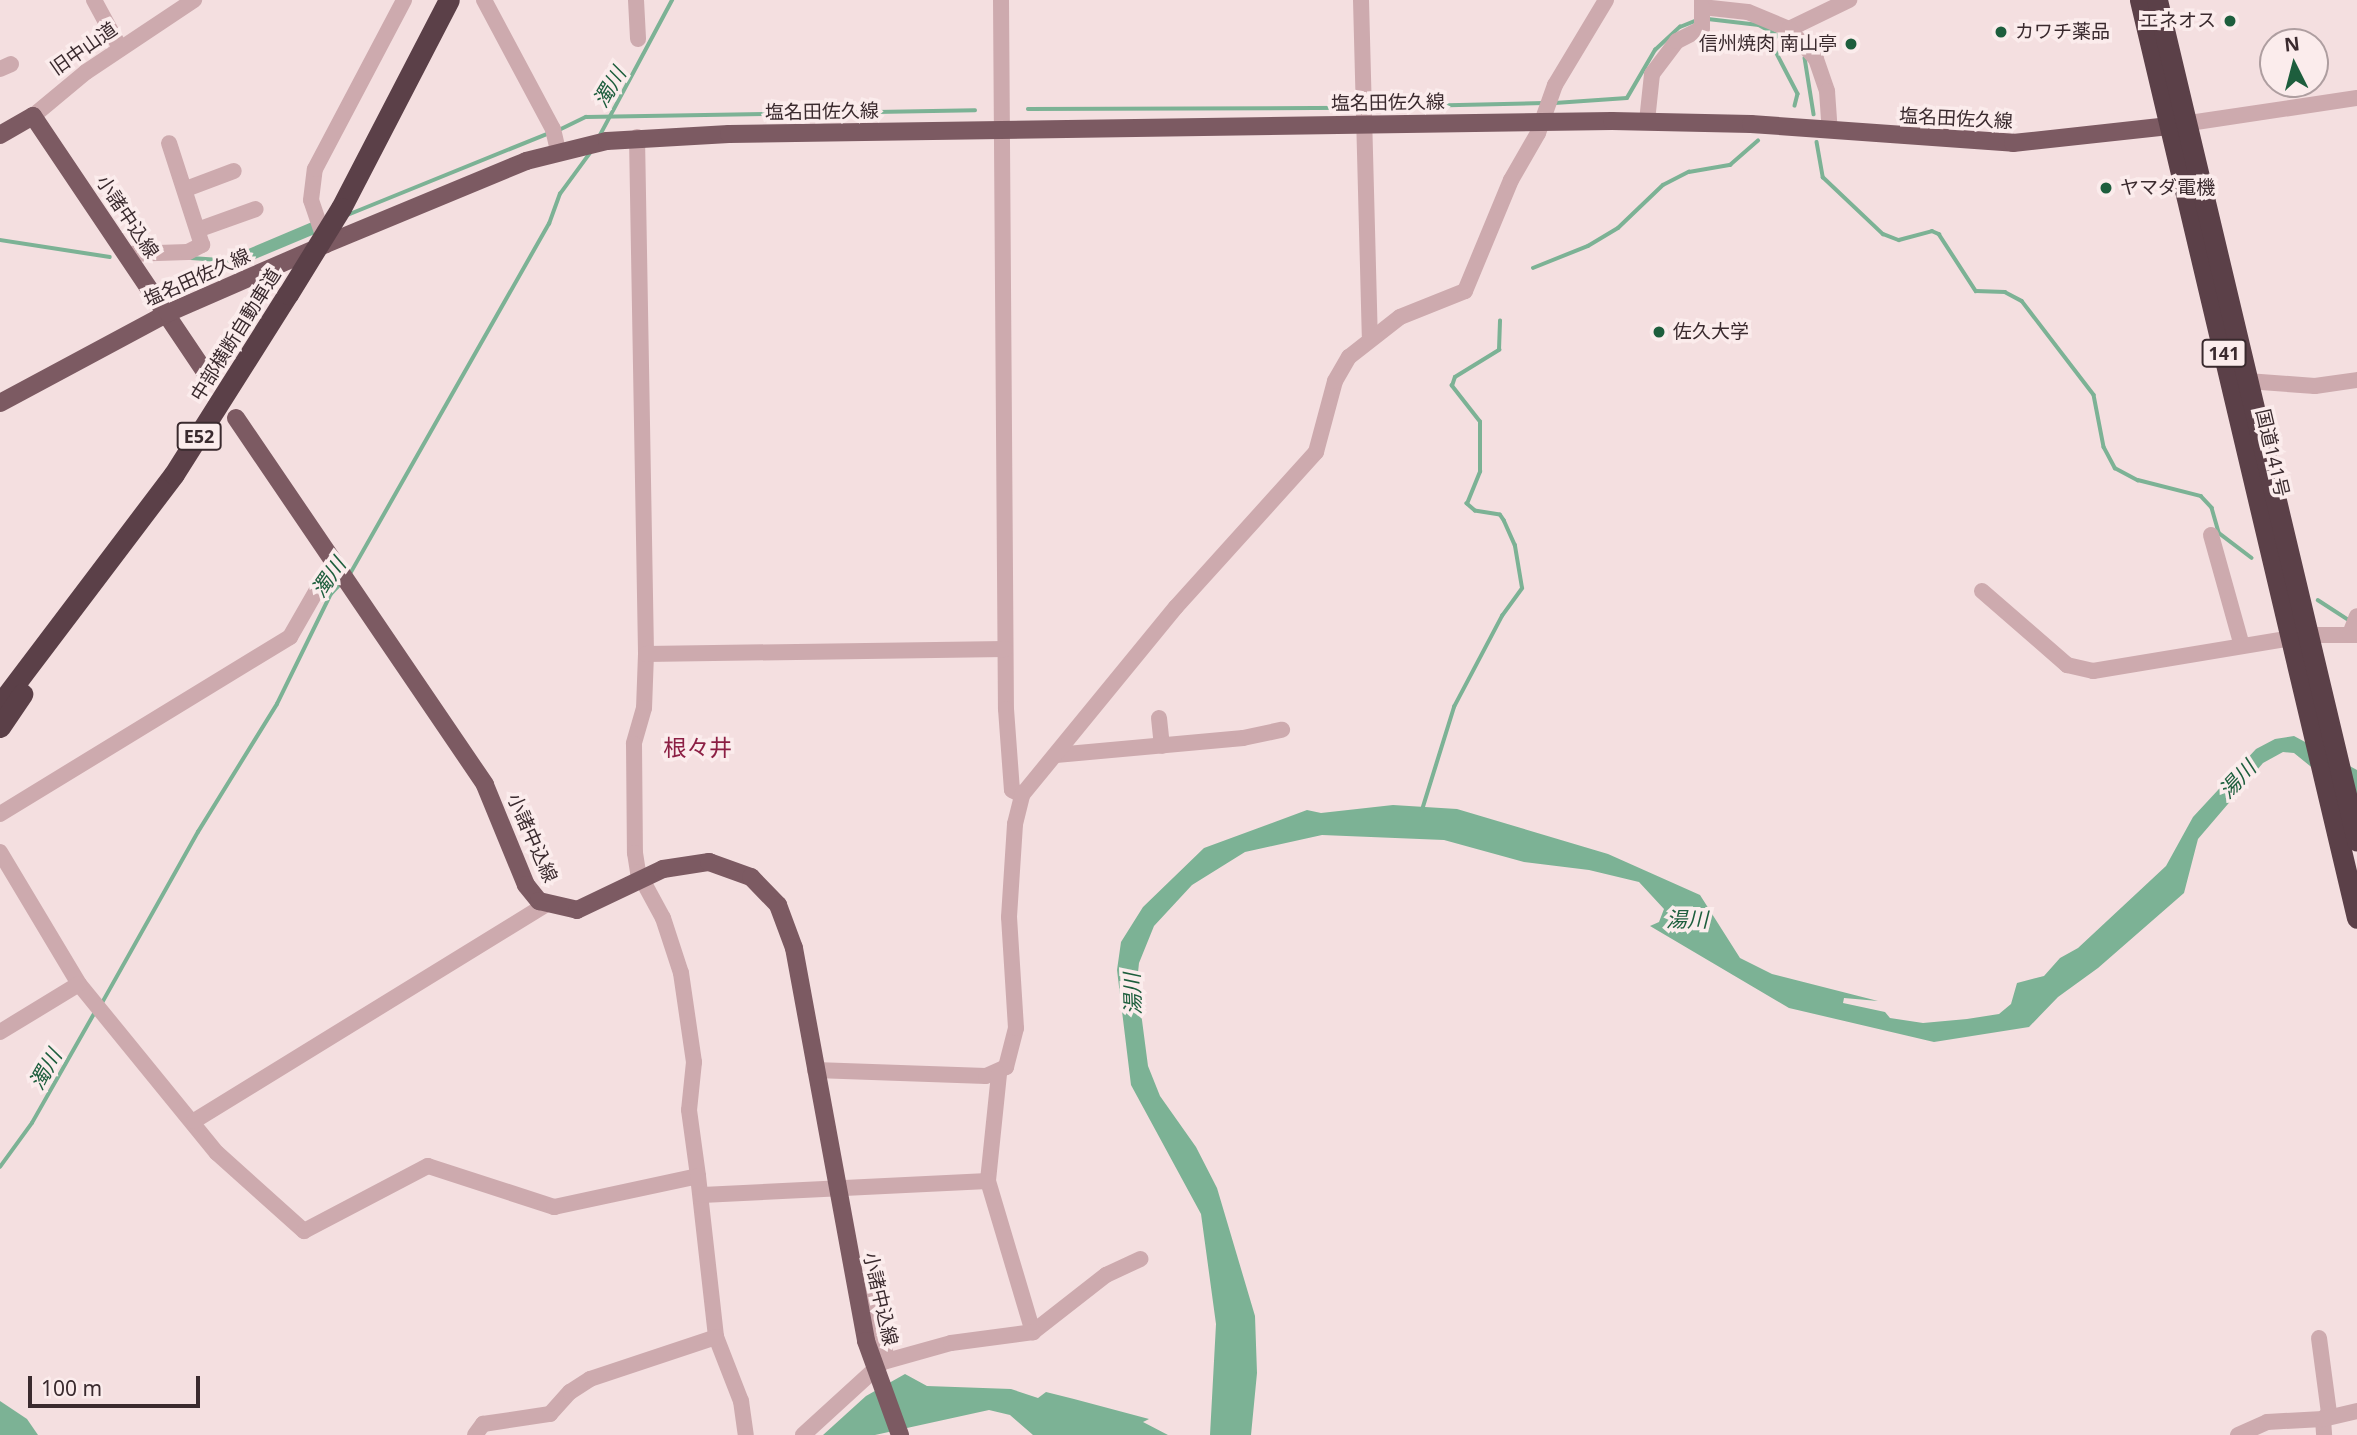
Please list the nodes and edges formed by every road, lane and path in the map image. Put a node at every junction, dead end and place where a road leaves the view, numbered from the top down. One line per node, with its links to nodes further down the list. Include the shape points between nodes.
1 (94, 0): 16 (street)
2 (194, 0): 16 (street, 旧中山道)
3 (404, 0): 33 (street, via 315,169 311,200)
4 (449, 0): 44 (highway, 中部横断自動車道 / E52, bridge, via 341,208 238,378)
5 (636, 0): 15 (street)
6 (1000, 0): 24 (street)
7 (1361, 0): 19 (street)
8 (1606, 0): 18 (street)
9 (1849, 0): 14 (street)
10 (2140, 0): 22 (highway, 国道141号 / 141)
11 (2157, 0): 22 (highway, 国道141号 / 141)
12 (490, 3): 27 (street)
13 (1702, 11): 14 (street, via 1748,12); 21 (street, via 1658,63 1647,89)
14 (1789, 29): 23 (street, via 1816,59 1827,91)
15 (638, 39)
16 (120, 48): 20 (street, 旧中山道)
17 (2357, 98): 22 (street)
18 (1547, 110): 19 (main road, 塩名田佐久線); 21 (main road, 塩名田佐久線); 36 (street, via 1511,180 1465,291 1400,317)
19 (1363, 112): 24 (main road, 塩名田佐久線); 36 (street)
20 (33, 116): 25 (main road, 旧中山道); 34 (main road, 小諸中込線)
21 (1647, 121): 23 (main road, 塩名田佐久線)
22 (2178, 124): 23 (main road, 塩名田佐久線, via 2005,143); 38 (highway, 国道141号 / 141); 48 (highway, 国道141号 / 141)
23 (1830, 130)
24 (1002, 131): 26 (main road, 塩名田佐久線); 50 (street)
25 (0, 135)
26 (637, 137): 27 (main road, 塩名田佐久線); 51 (street)
27 (561, 141): 33 (main road, 塩名田佐久線)
28 (169, 143): 30 (street)
29 (234, 171): 30 (street)
30 (186, 189): 32 (street)
31 (256, 209): 32 (street)
32 (200, 229): 34 (street, via 202,245 198,249)
33 (326, 244): 35 (main road, 塩名田佐久線)
34 (127, 254): 35 (main road, 小諸中込線)
35 (168, 313): 37 (main road, 小諸中込線); 40 (main road, 塩名田佐久線)
36 (1370, 336): 58 (street, via 1339,370 1316,452 1176,607)
37 (209, 378)
38 (2246, 380): 39 (street, via 2315,386); 48 (highway, 国道141号 / 141)
39 (2357, 380)
40 (0, 403)
41 (236, 418): 43 (main road, 小諸中込線)
42 (2211, 535): 49 (street)
43 (335, 566): 60 (street, via 290,637); 64 (main road, 小諸中込線, via 485,785 527,885)
44 (103, 573): 46 (highway, 中部横断自動車道 / E52); 55 (highway)
45 (1982, 591): 49 (street, via 2067,665 2080,669 2107,671)
46 (82, 597): 52 (highway); 53 (highway, 中部横断自動車道 / E52)
47 (2355, 626): 48 (street)
48 (2300, 636): 49 (street); 61 (highway, 国道141号 / 141)
49 (2242, 646)
50 (1005, 649): 51 (street); 59 (street, via 1012,790)
51 (646, 654): 63 (street, via 644,708 634,744 635,853)
52 (0, 685)
53 (0, 704)
54 (1159, 718): 57 (street)
55 (0, 727)
56 (1282, 730): 57 (street)
57 (1162, 746): 58 (street)
58 (1056, 755): 59 (street)
59 (1022, 794): 69 (street, via 1015,824 1009,917 1016,1028 1009,1060)
60 (0, 814)
61 (2350, 838): 65 (highway, 国道141号 / 141)
62 (0, 852): 66 (street)
63 (641, 879): 64 (main road, 小諸中込線, via 589,907 566,911); 68 (main road, 小諸中込線, via 678,864 720,863 751,877 771,895 792,938); 71 (street, via 663,918 681,973 694,1062 690,1110)
64 (545, 905): 70 (street)
65 (2357, 918)
66 (79, 984): 67 (street); 70 (street)
67 (0, 1032)
68 (815, 1070): 69 (street); 73 (main road, 小諸中込線)
69 (999, 1074): 72 (street)
70 (194, 1121): 71 (street, via 217,1153 304,1231 428,1166 554,1207)
71 (698, 1175): 74 (street)
72 (988, 1181): 73 (street); 76 (street)
73 (837, 1188): 74 (street); 79 (main road, 小諸中込線, via 851,1272)
74 (702, 1195): 77 (street)
75 (1140, 1259): 76 (street, via 1106,1275)
76 (1033, 1332): 79 (street, via 951,1343)
77 (716, 1337): 82 (street, via 590,1379 570,1392 551,1414 483,1424); 83 (street, via 741,1401)
78 (2319, 1338): 81 (street, via 2329,1413)
79 (880, 1366): 84 (street); 85 (main road, 小諸中込線)
80 (2357, 1411): 81 (street)
81 (2324, 1427): 86 (street, via 2267,1422)
82 (475, 1435)
83 (746, 1435)
84 (803, 1435)
85 (900, 1435)
86 (2238, 1435)

